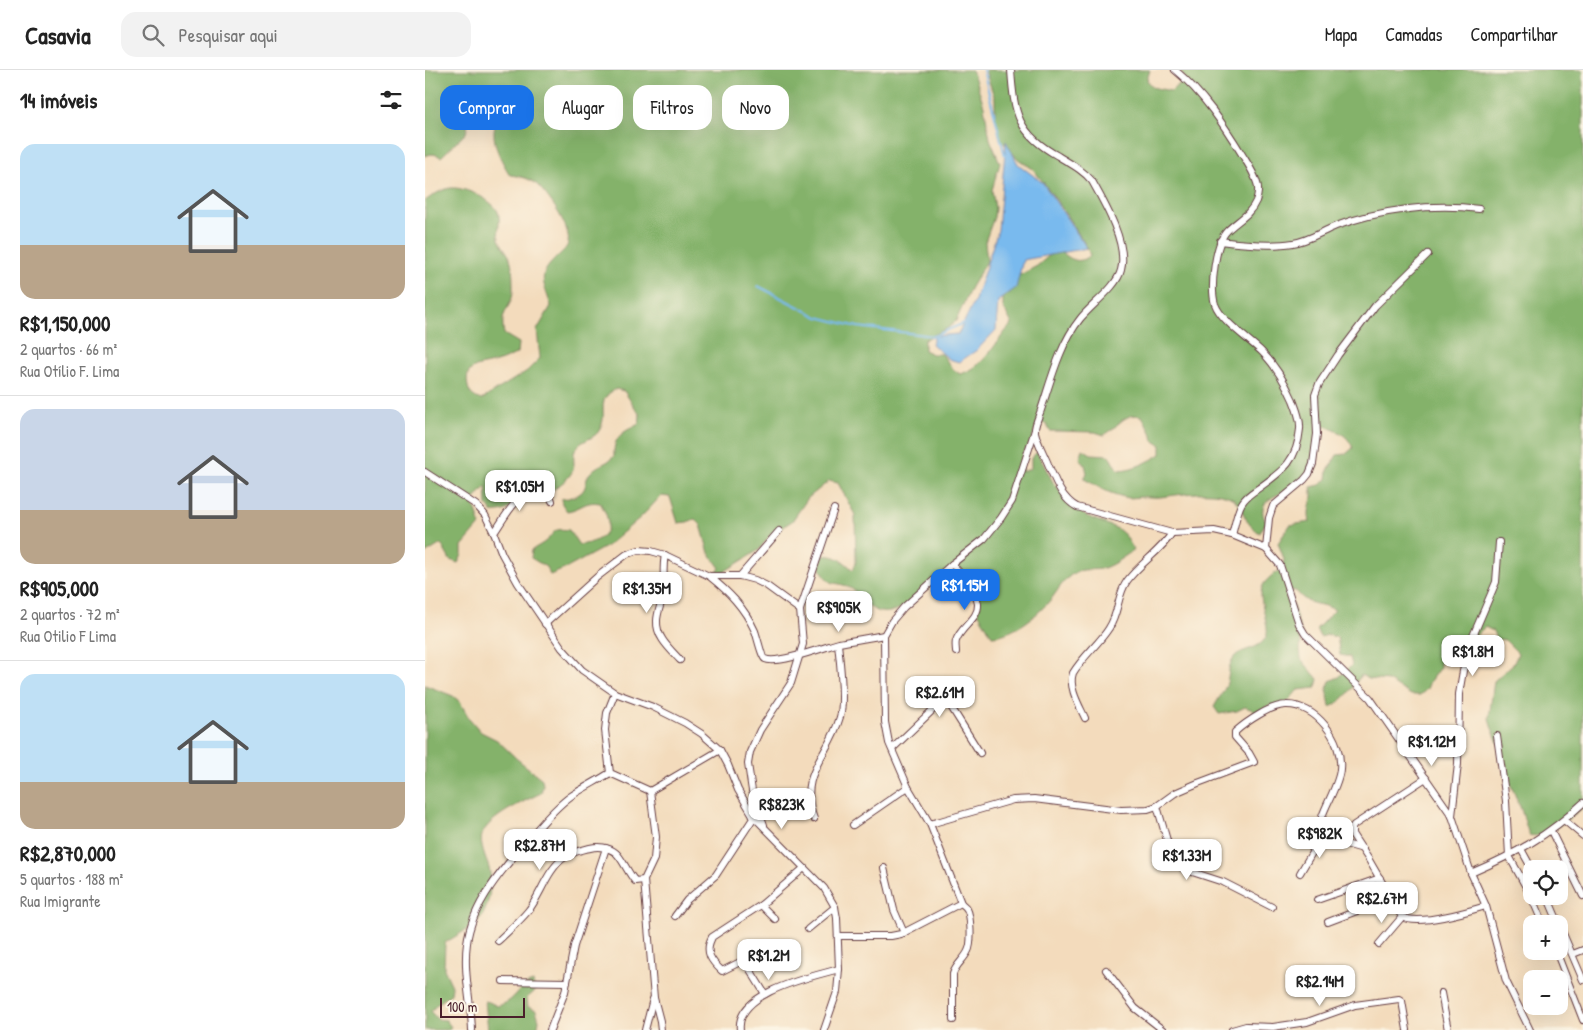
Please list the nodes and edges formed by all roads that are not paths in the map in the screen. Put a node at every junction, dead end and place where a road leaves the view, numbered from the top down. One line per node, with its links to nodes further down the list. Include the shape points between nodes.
1 (1011, 70): 6 (street, via 1020,121 1041,146 1077,167 1092,182 1118,235 1123,260 1116,281 1079,320 1068,337)
2 (1175, 70): 4 (street, via 1212,110 1257,183 1256,202)
3 (1479, 209): 4 (street, via 1433,206 1373,216 1293,243)
4 (1220, 241): 13 (street, via 1213,294 1216,305 1221,314 1279,372 1301,426 1288,466 1248,495 1241,504)
5 (1428, 254): 15 (street, via 1375,306 1319,384 1315,395 1317,434 1313,464 1304,480 1273,506)
6 (1035, 430): 12 (street, via 1055,480 1070,503); 17 (street, via 1012,501 984,539)
7 (425, 472): 11 (street, via 476,505)
8 (552, 501): 11 (street, via 549,493 539,488 524,494 513,504)
9 (834, 509): 20 (street)
10 (779, 530): 19 (street)
11 (494, 533): 21 (street, via 506,561)
12 (1172, 533): 13 (street, via 1214,531); 28 (street, via 1126,582 1109,628 1073,673 1073,690)
13 (1232, 535): 15 (street)
14 (1499, 542): 39 (street, via 1496,582 1473,636 1461,679 1458,764)
15 (1265, 549): 34 (street, via 1280,565 1305,634 1364,690)
16 (665, 555): 18 (street); 21 (street, via 639,550 627,554); 26 (street, via 663,596 656,620 658,632)
17 (952, 564): 22 (street, via 904,607); 24 (street, via 965,579 978,604 973,617 956,639)
18 (709, 576): 19 (street); 25 (street, via 748,615 763,658 773,660)
19 (740, 576): 20 (street, via 767,586)
20 (800, 610): 25 (street, via 803,644)
21 (545, 624): 27 (street, via 582,670)
22 (884, 635): 23 (street); 30 (street, via 885,722)
23 (838, 644): 25 (street); 41 (street, via 840,717 810,783 809,806)
24 (956, 652)
25 (800, 655): 45 (street, via 791,683 760,730 750,752 748,764 752,791)
26 (680, 660)
27 (615, 693): 31 (street, via 685,723); 33 (street, via 607,713 605,730)
28 (1085, 718)
29 (1497, 736): 52 (street)
30 (891, 749): 32 (street, via 946,701); 35 (street)
31 (720, 750): 36 (street); 40 (street)
32 (980, 753)
33 (610, 773): 36 (street); 92 (street, via 570,797 543,823 509,861 486,894 467,940 465,959)
34 (1427, 778): 39 (street); 50 (street, via 1354,825 1351,830)
35 (907, 787): 43 (street); 44 (street)
36 (650, 791): 59 (street, via 656,838 655,859)
37 (1583, 803): 42 (street)
38 (1157, 806): 43 (street, via 1121,810 1034,799 1013,800); 47 (street, via 1183,790 1254,762 1235,737 1235,732 1256,717 1286,705 1309,711 1329,731 1339,749 1341,769 1320,821 1319,828); 68 (street, via 1176,863 1186,870 1223,882)
39 (1452, 816): 56 (street)
40 (754, 817): 45 (street); 70 (street, via 716,875 687,900)
41 (814, 819)
42 (1565, 821): 46 (street); 48 (street)
43 (930, 824): 63 (street)
44 (853, 825)
45 (765, 826): 54 (street)
46 (1551, 831): 51 (street); 60 (street)
47 (1323, 834): 50 (street); 57 (street)
48 (1583, 836)
49 (606, 848): 59 (street, via 617,854 635,881); 77 (street, via 594,847 565,857 529,911); 86 (street, via 573,946)
50 (1363, 849): 58 (street)
51 (1521, 849): 52 (street); 53 (street)
52 (1509, 856): 56 (street); 69 (street)
53 (1527, 860)
54 (804, 868): 64 (street); 67 (street, via 824,888)
55 (884, 868): 75 (street, via 893,910)
56 (1471, 873): 66 (street)
57 (1299, 874)
58 (1380, 878): 61 (street); 62 (street)
59 (644, 880): 89 (street)
60 (1583, 896)
61 (1391, 898): 71 (street); 73 (street)
62 (1317, 900)
63 (961, 903): 75 (street); 90 (street, via 969,914 971,934 969,949 953,974)
64 (761, 905): 72 (street); 88 (street, via 712,937 708,950 710,960 722,971 744,960)
65 (1551, 905): 80 (street)
66 (1486, 906): 71 (street, via 1454,916 1406,920); 102 (street, via 1506,981)
67 (835, 907): 74 (street); 76 (street)
68 (1271, 907)
69 (1539, 915)
70 (675, 916)
71 (1401, 917): 78 (street)
72 (775, 919)
73 (1328, 922)
74 (808, 928)
75 (904, 933): 76 (street)
76 (838, 936): 82 (street)
77 (498, 941)
78 (1379, 944)
79 (1583, 950): 80 (street)
80 (1573, 954): 84 (street)
81 (1560, 960): 91 (street)
82 (839, 969): 88 (street); 97 (street, via 837,992)
83 (1105, 970): 98 (street, via 1135,1008)
84 (1583, 980)
85 (503, 981): 86 (street)
86 (567, 982): 93 (street)
87 (1441, 993): 101 (street)
88 (765, 994): 96 (street, via 743,1013)
89 (653, 998): 94 (street); 95 (street)
90 (953, 1020)
91 (1583, 1020)
92 (472, 1030)
93 (550, 1030)
94 (645, 1030)
95 (661, 1030)
96 (741, 1030)
97 (824, 1030)
98 (1163, 1030)
99 (1231, 1030): 100 (street, via 1307,1022 1355,1005 1395,1000 1402,1001)
100 (1407, 1030)
101 (1448, 1030)
102 (1530, 1030)

